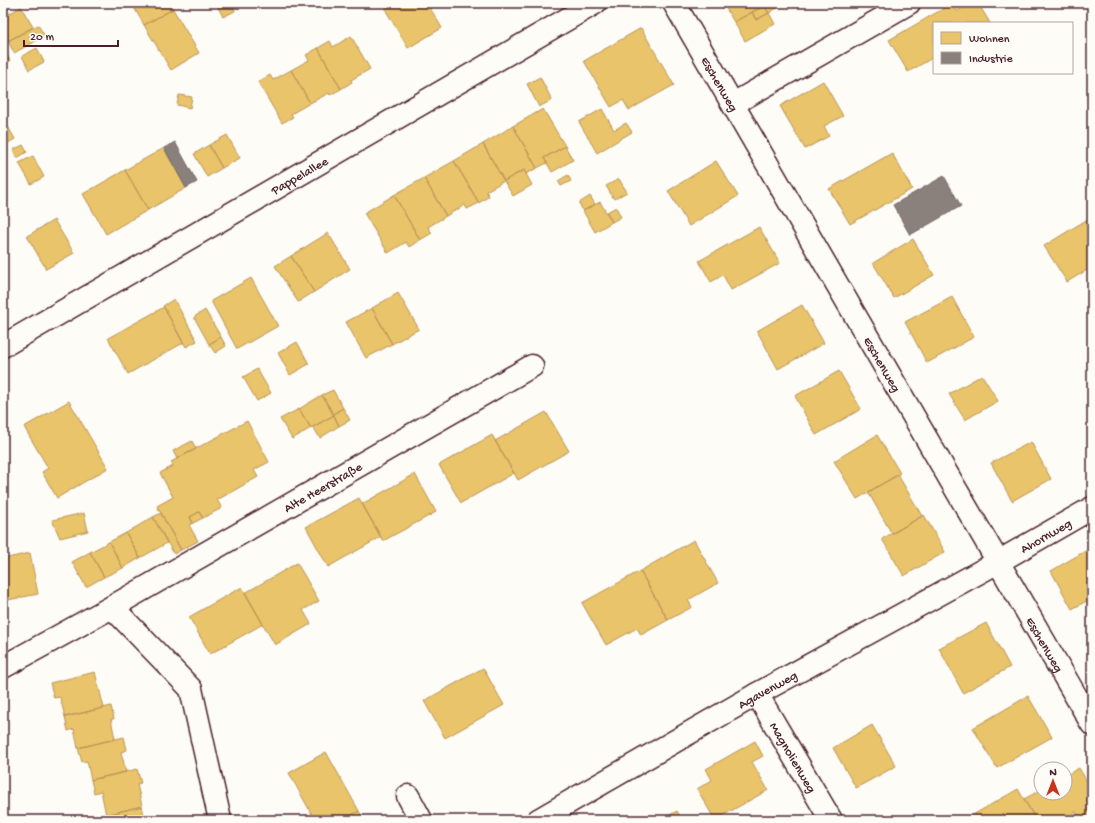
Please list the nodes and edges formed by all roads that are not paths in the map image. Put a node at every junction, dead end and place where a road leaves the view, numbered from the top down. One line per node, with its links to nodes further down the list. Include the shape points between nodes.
1 (595, 3): 5 (street, Pappelallee)
2 (674, 3): 4 (street, Eschenweg)
3 (908, 3): 4 (street)
4 (733, 104): 8 (street, Eschenweg)
5 (3, 346)
6 (532, 366): 9 (street, Alte Heerstraße)
7 (1092, 508): 8 (street, Ahornweg)
8 (998, 562): 11 (street, Agavenweg); 12 (street, Eschenweg)
9 (112, 607): 10 (street, Alte Heerstraße); 14 (street, via 191,689)
10 (3, 667)
11 (757, 694): 16 (street, Agavenweg); 17 (street, Magnolienweg)
12 (1092, 724)
13 (408, 796): 15 (street)
14 (220, 820)
15 (421, 820)
16 (538, 820)
17 (832, 820)

